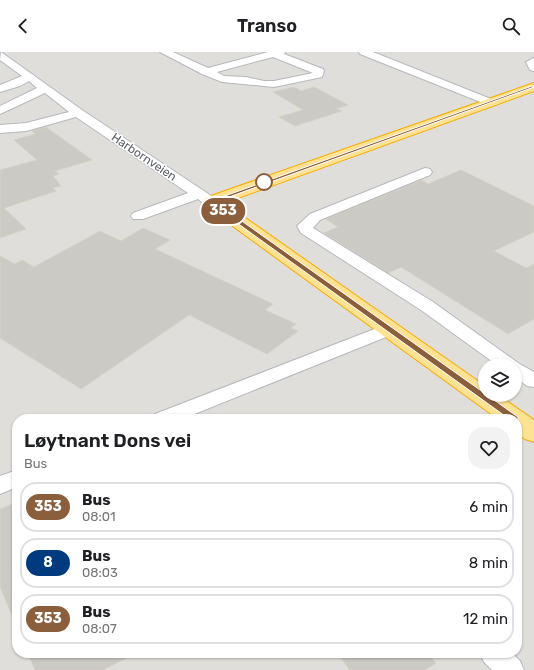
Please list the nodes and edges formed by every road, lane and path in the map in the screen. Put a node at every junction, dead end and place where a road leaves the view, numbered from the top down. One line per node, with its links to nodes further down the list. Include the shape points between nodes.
1 (364, 52): 14 (street)
2 (172, 53): 7 (street)
3 (277, 53): 7 (street); 7 (street, via 319,71 318,75 264,84 222,79)
4 (2, 58): 8 (street, Harbornveien)
5 (534, 61): 6 (street, via 531,62)
6 (534, 68)
7 (206, 72)
8 (27, 76): 9 (street); 11 (street, Harbornveien); 12 (street, via 16,84)
9 (0, 78)
10 (534, 87): 14 (highway)
11 (45, 88): 15 (street, Harbornveien); 16 (street)
12 (0, 89)
13 (76, 94): 15 (street)
14 (492, 102): 20 (highway)
15 (65, 103): 17 (street, Harbornveien)
16 (0, 110)
17 (78, 113): 18 (street); 20 (street, Harbornveien)
18 (2, 131)
19 (425, 172): 23 (street, via 314,217 305,226 306,230 427,306)
20 (205, 198): 21 (street); 22 (highway)
21 (138, 216)
22 (390, 329): 24 (highway); 26 (street)
23 (501, 358)
24 (478, 391)
25 (493, 402): 27 (highway)
26 (175, 414)
27 (508, 414)
28 (522, 424): 29 (highway)
29 (534, 433)
30 (12, 480): 31 (street)
31 (0, 485)
32 (499, 658): 33 (street)
33 (510, 670)

